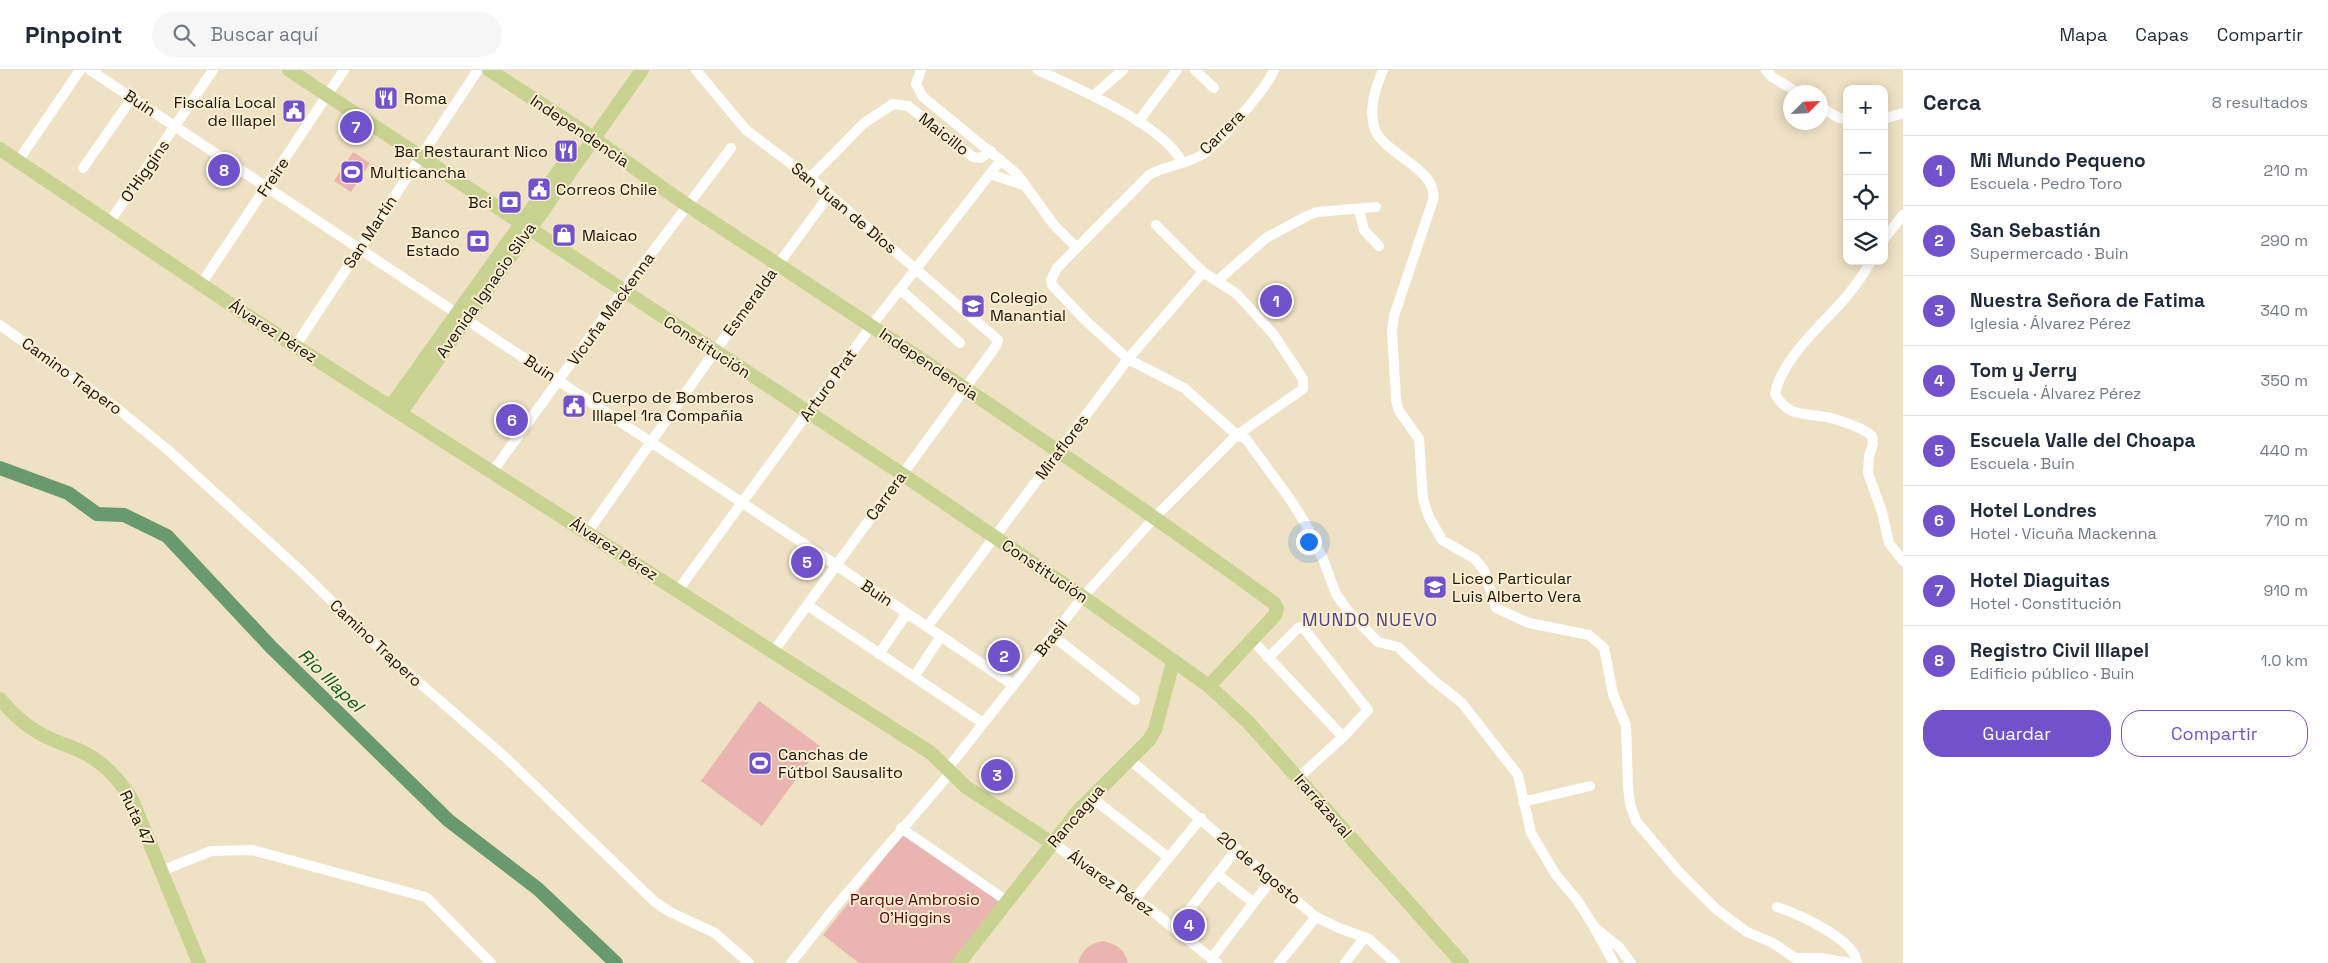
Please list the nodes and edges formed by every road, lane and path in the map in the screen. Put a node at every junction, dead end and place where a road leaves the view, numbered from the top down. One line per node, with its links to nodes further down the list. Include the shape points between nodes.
1 (80, 70): 36 (street)
2 (90, 70): 23 (street, Buin)
3 (213, 70): 29 (street, O'Higgins)
4 (288, 70): 21 (main road, Constitución)
5 (344, 70): 21 (street, Freire)
6 (478, 70): 34 (street, San Martín)
7 (489, 70): 30 (main road, Independencia)
8 (632, 70): 30 (main road, Avenida Ignacio Silva)
9 (642, 70): 30 (main road, Avenida Ignacio Silva)
10 (696, 70): 40 (street, San Juan de Dios, via 746,130)
11 (921, 70): 33 (street, Maicillo, via 916,84 923,97)
12 (1038, 70): 22 (street)
13 (1123, 70): 22 (street)
14 (1177, 70): 28 (street)
15 (1194, 70): 20 (street)
16 (1274, 70): 37 (street, Carrera, via 1242,114 1210,148)
17 (1382, 70): 139 (street, via 1373,95 1376,133 1434,189 1400,292 1392,330 1399,411 1418,440 1423,499 1435,529 1442,540 1475,559 1484,570 1496,608 1529,623 1589,634 1604,648 1613,694 1626,726 1626,763 1633,813 1636,821 1678,871 1716,909 1747,932 1773,943 1795,958)
18 (1766, 70): 19 (street)
19 (1785, 85)
20 (1214, 88)
21 (327, 96): 34 (main road, Constitución); 42 (street, Freire)
22 (1093, 96): 28 (street)
23 (132, 98): 29 (street, Buin); 38 (street)
24 (1828, 112): 27 (street)
25 (1903, 114): 26 (street)
26 (1888, 117)
27 (1843, 118)
28 (1138, 122): 37 (street, via 1177,152)
29 (175, 126): 42 (street, Buin); 48 (street, O'Higgins)
30 (590, 136): 44 (main road, Independencia); 49 (main road, Avenida Ignacio Silva)
31 (731, 148): 44 (street, Vicuña Mackenna)
32 (0, 149): 36 (main road, Álvarez Pérez)
33 (990, 151): 35 (street); 40 (street, Maicillo, via 981,158 973,157 908,106 893,104 864,123)
34 (420, 157): 49 (main road, Constitución); 53 (street, San Martín)
35 (1001, 160): 39 (street, Arturo Prat); 41 (street, via 1017,174)
36 (18, 161): 48 (main road, Álvarez Pérez)
37 (1182, 162): 54 (street, Carrera, via 1150,175)
38 (83, 168)
39 (990, 174): 41 (street); 57 (street, Arturo Prat)
40 (810, 178): 43 (street, San Juan de Dios)
41 (1023, 185): 54 (street)
42 (266, 186): 53 (street, Buin); 60 (street, Freire)
43 (829, 195): 55 (street, Esmeralda); 57 (street, San Juan de Dios)
44 (688, 206): 55 (main road, Independencia); 62 (street, Vicuña Mackenna)
45 (1376, 207): 46 (street)
46 (1359, 209): 52 (street, via 1364,230); 59 (street, via 1317,212 1305,217 1266,238)
47 (1903, 215): 51 (street)
48 (109, 222): 60 (main road, Álvarez Pérez)
49 (524, 226): 62 (main road, Constitución); 63 (main road, Avenida Ignacio Silva)
50 (1156, 226): 58 (street)
51 (1888, 234)
52 (1380, 246)
53 (360, 248): 63 (street, Buin); 68 (street, San Martín)
54 (1076, 248): 70 (street, Carrera, via 1051,280 1073,308)
55 (779, 264): 65 (main road, Independencia); 69 (street, Esmeralda)
56 (1868, 265): 84 (street, via 1851,291 1787,366 1775,394 1790,410 1802,415 1828,417 1861,428 1872,436 1868,473 1887,538)
57 (917, 268): 61 (street, Arturo Prat); 66 (street, San Juan de Dios)
58 (1203, 272): 59 (street); 70 (street, Miraflores)
59 (1217, 281): 75 (street, Brasil, via 1237,294 1274,335 1302,379 1304,389)
60 (201, 284): 68 (main road, Álvarez Pérez)
61 (901, 290): 65 (street, Arturo Prat); 67 (street)
62 (623, 291): 69 (main road, Constitución); 71 (street, Vicuña Mackenna)
63 (462, 316): 71 (street, Buin); 73 (main road, Avenida Ignacio Silva)
64 (0, 325): 130 (street, Camino Trapero, via 118,409 160,444 377,646 505,757 655,902 715,933)
65 (872, 325): 72 (main road, Independencia); 74 (street, Arturo Prat)
66 (998, 340): 72 (street, Carrera)
67 (960, 343)
68 (296, 345): 73 (main road, Álvarez Pérez)
69 (715, 351): 74 (main road, Constitución); 76 (street, Esmeralda)
70 (1128, 359): 75 (street, via 1184,388); 77 (street, Miraflores)
71 (559, 381): 76 (street, Buin); 78 (street, Vicuña Mackenna)
72 (964, 389): 77 (main road, Independencia); 79 (street, Carrera)
73 (396, 409): 78 (main road, Álvarez Pérez)
74 (808, 413): 79 (main road, Constitución); 80 (street, Arturo Prat)
75 (1237, 435): 81 (street, Brasil); 110 (street, via 1246,439 1290,499 1320,552 1336,594 1349,612 1378,642 1398,646 1433,680 1462,702 1518,776)
76 (651, 442): 80 (street, Buin); 82 (street, Esmeralda)
77 (1059, 450): 81 (main road, Independencia); 83 (street, Miraflores)
78 (493, 472): 82 (main road, Álvarez Pérez)
79 (902, 474): 83 (main road, Constitución); 85 (street, Carrera)
80 (742, 502): 85 (street, Buin); 86 (street, Arturo Prat)
81 (1155, 516): 87 (street, Brasil); 93 (main road, Independencia, via 1275,605 1275,616)
82 (587, 533): 86 (main road, Álvarez Pérez)
83 (993, 536): 87 (main road, Constitución); 90 (street, Miraflores)
84 (1903, 561)
85 (836, 564): 88 (street, Carrera); 89 (street, Buin)
86 (678, 590): 94 (main road, Álvarez Pérez)
87 (1083, 597): 92 (street, Brasil); 97 (main road, Constitución)
88 (806, 605): 94 (street, Carrera); 95 (street)
89 (907, 613): 90 (street, Buin); 95 (street)
90 (927, 627): 91 (street, Buin)
91 (941, 636): 98 (street); 99 (street, Buin)
92 (1053, 636): 99 (street, Brasil); 102 (street)
93 (1253, 641): 96 (street); 100 (main road, Independencia)
94 (773, 652): 106 (main road, Álvarez Pérez, via 930,753)
95 (879, 654): 98 (street)
96 (1268, 658): 104 (street); 104 (street, via 1298,628 1305,630 1368,710)
97 (1173, 662): 100 (main road, Irarrázaval); 105 (main road, Rancagua, via 1155,730)
98 (914, 677): 103 (street)
99 (1013, 685): 103 (street, Brasil)
100 (1208, 686): 107 (main road, Irarrázaval, via 1248,722)
101 (0, 699): 116 (main road, Ruta 47, via 34,730 89,755 114,775 132,800)
102 (1135, 700)
103 (983, 724): 106 (street, Brasil)
104 (1343, 737): 107 (street)
105 (1130, 760): 109 (main road, Rancagua); 111 (street, 20 de Agosto)
106 (949, 771): 112 (street, Brasil); 113 (main road, Álvarez Pérez, via 966,787)
107 (1298, 778): 136 (main road, Irarrázaval)
108 (1590, 786): 110 (street)
109 (1091, 796): 113 (main road, Rancagua); 115 (street)
110 (1523, 802): 124 (street, via 1531,833 1556,875)
111 (1201, 818): 114 (street, 20 de Agosto); 115 (street)
112 (901, 828): 120 (street); 131 (street, Brasil)
113 (1052, 843): 119 (street, Álvarez Pérez); 120 (main road, Rancagua)
114 (1238, 849): 117 (street); 118 (street, 20 de Agosto)
115 (1170, 858): 119 (street)
116 (161, 871): 128 (main road, Ruta 47); 129 (street, via 211,851 252,850 426,896)
117 (1217, 874): 121 (street); 125 (street)
118 (1272, 879): 121 (street); 123 (street, 20 de Agosto)
119 (1135, 899): 125 (street, Álvarez Pérez)
120 (1007, 901): 132 (main road, Rancagua)
121 (1254, 903): 127 (street)
122 (1777, 907): 140 (street, via 1801,916 1835,936 1851,948)
123 (1316, 916): 126 (street, 20 de Agosto); 133 (street)
124 (1595, 928): 137 (street); 138 (street, via 1619,946)
125 (1174, 929): 127 (street, Álvarez Pérez)
126 (1365, 937): 134 (street); 135 (street, 20 de Agosto, via 1379,946)
127 (1214, 961)
128 (199, 963)
129 (491, 963)
130 (749, 963)
131 (791, 963)
132 (959, 963)
133 (1279, 963)
134 (1345, 963)
135 (1394, 963)
136 (1462, 963)
137 (1614, 963)
138 (1631, 963)
139 (1850, 963)
140 (1857, 963)

